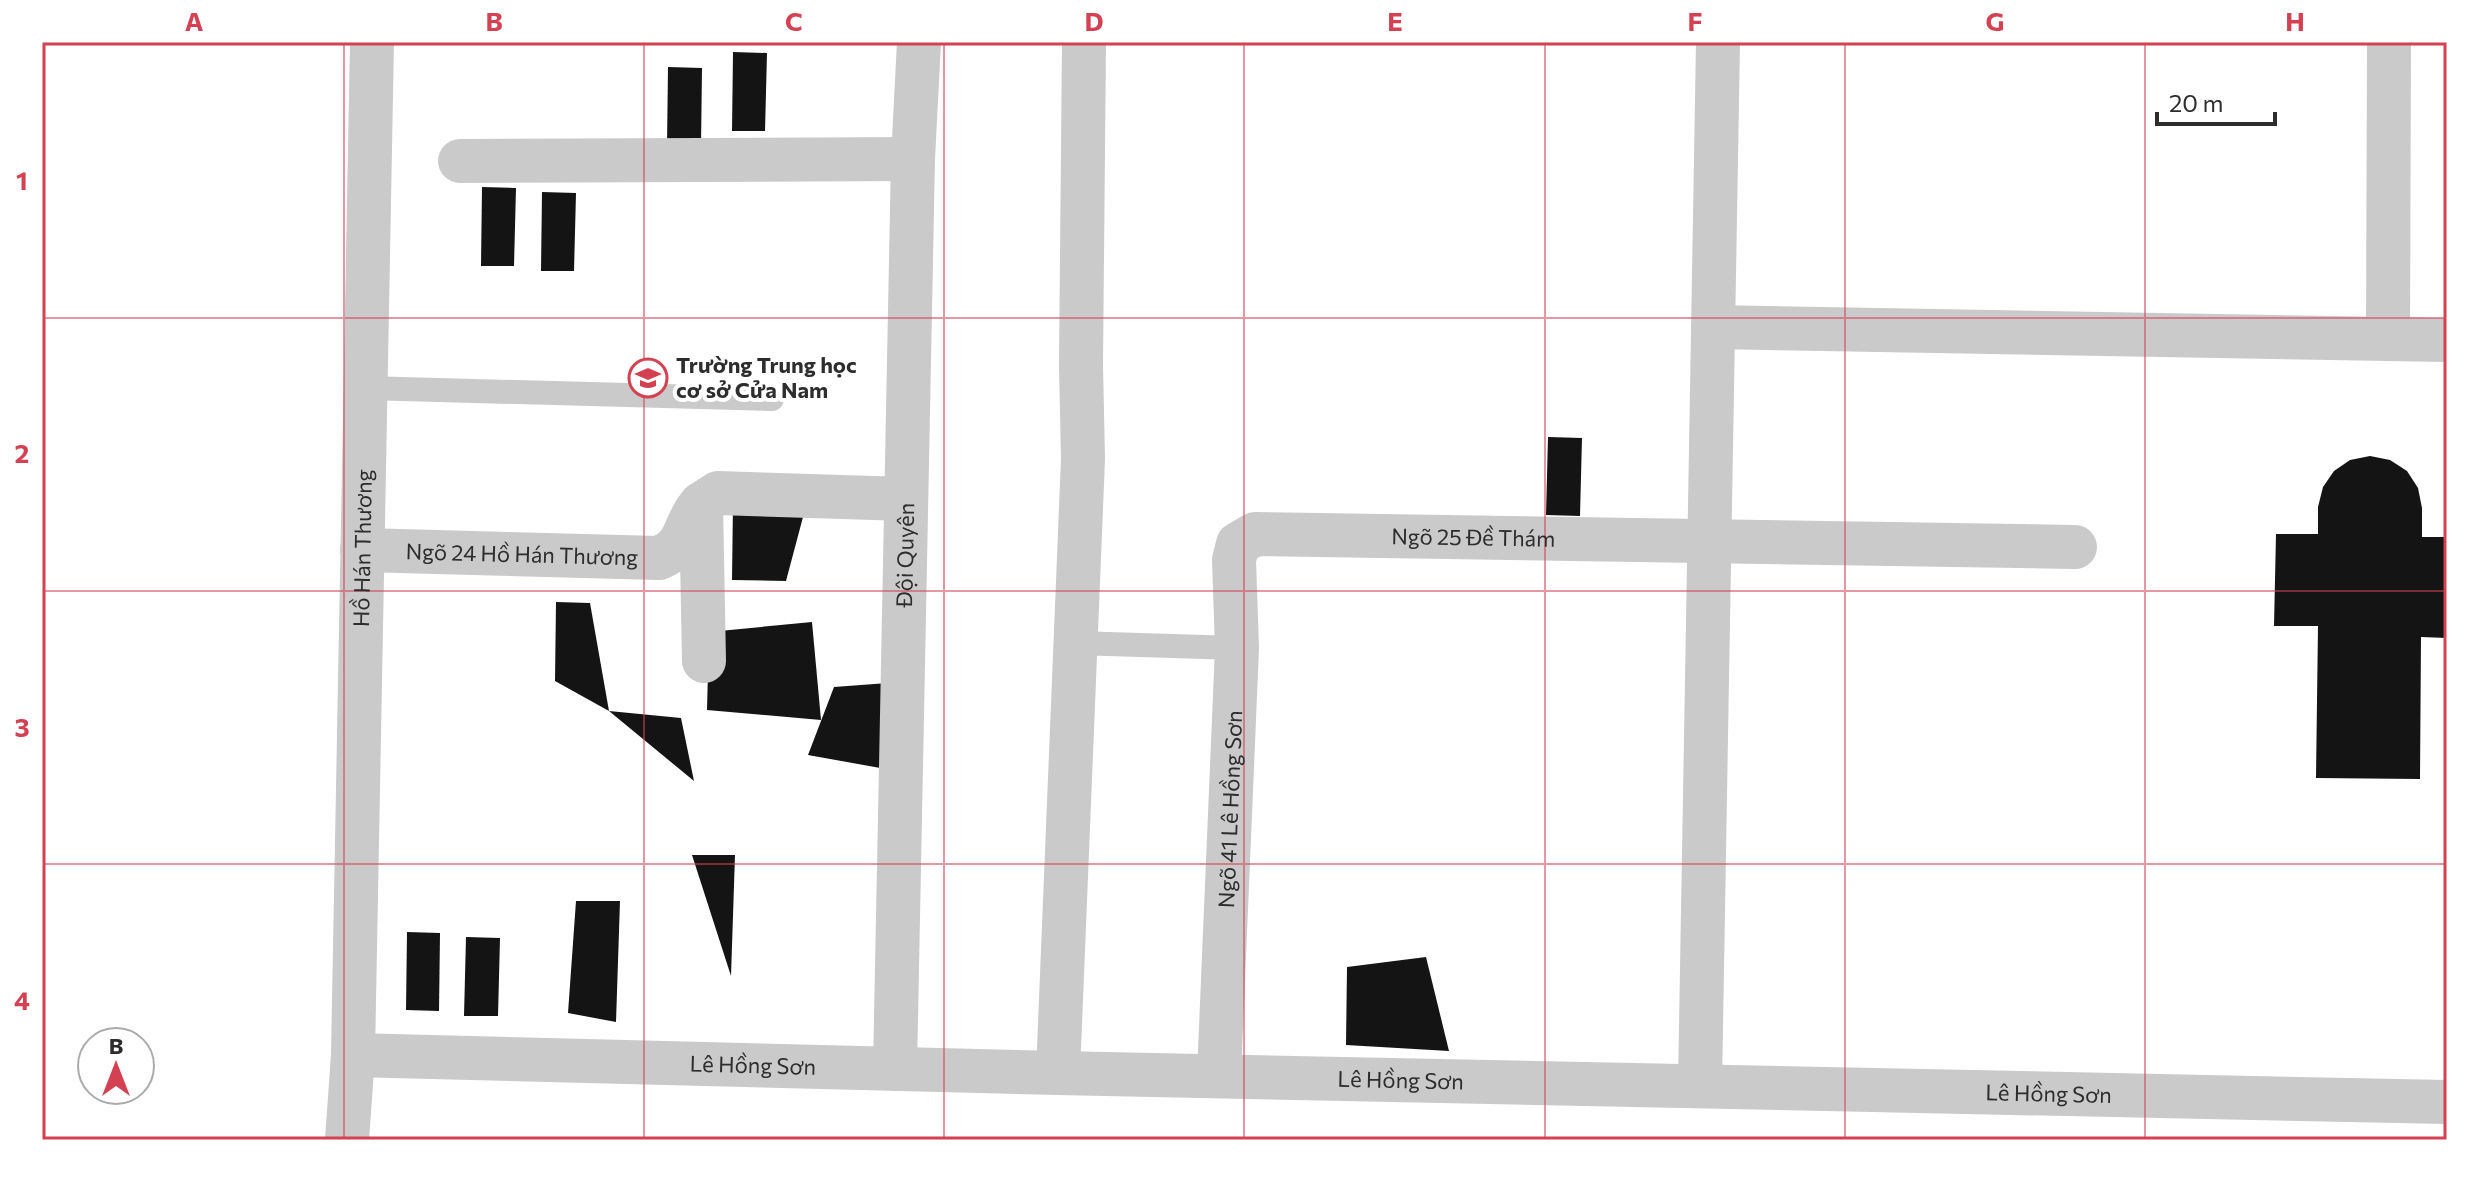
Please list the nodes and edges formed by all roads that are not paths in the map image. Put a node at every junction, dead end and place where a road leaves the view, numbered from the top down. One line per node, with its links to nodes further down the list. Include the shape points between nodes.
1 (372, 42): 11 (street, Hồ Hán Thương)
2 (919, 42): 6 (street, Đội Quyên)
3 (1084, 42): 19 (street, via 1083,459)
4 (1718, 42): 8 (street)
5 (2389, 42): 9 (street)
6 (913, 159): 7 (street); 13 (street, Đội Quyên)
7 (460, 161)
8 (1713, 327): 9 (street); 15 (street)
9 (2388, 339): 10 (street)
10 (2447, 340)
11 (365, 388): 12 (lane); 18 (street, Hồ Hán Thương)
12 (772, 399)
13 (906, 499): 14 (street, via 718,493); 23 (street, Đội Quyên)
14 (701, 504): 18 (street, Ngõ 24 Hồ Hán Thương, via 675,552 659,558); 21 (street)
15 (1710, 543): 16 (street, Ngõ 25 Đề Thám, via 1255,534); 17 (street, Ngõ 25 Đề Thám); 26 (street)
16 (1238, 544): 20 (street, Ngõ 41 Lê Hồng Sơn)
17 (2075, 547)
18 (362, 550): 22 (street, Hồ Hán Thương)
19 (1075, 643): 20 (lane); 24 (street)
20 (1237, 648): 25 (street, Ngõ 41 Lê Hồng Sơn)
21 (704, 661)
22 (353, 1055): 23 (street, Lê Hồng Sơn); 28 (street, Hồ Hán Thương)
23 (895, 1069): 24 (street, Lê Hồng Sơn)
24 (1058, 1073): 25 (street, Lê Hồng Sơn)
25 (1219, 1075): 26 (street, Lê Hồng Sơn)
26 (1700, 1085): 27 (street, Lê Hồng Sơn)
27 (2447, 1102)
28 (347, 1140)

